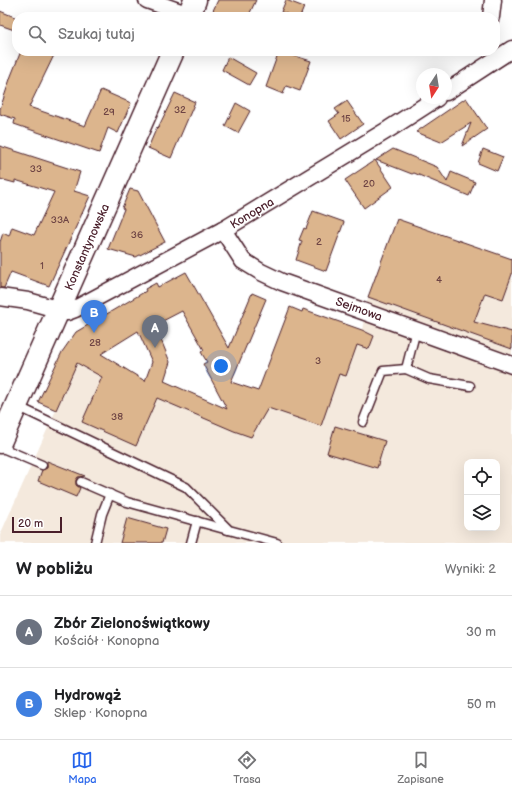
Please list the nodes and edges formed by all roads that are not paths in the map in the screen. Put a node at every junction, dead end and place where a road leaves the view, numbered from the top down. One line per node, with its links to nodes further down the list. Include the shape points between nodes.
1 (147, 0): 3 (street)
2 (493, 0): 4 (street)
3 (191, 11)
4 (492, 12)
5 (171, 56): 11 (street, Konstantynowska)
6 (495, 56): 7 (street)
7 (452, 88)
8 (428, 104): 9 (street, Konopna)
9 (223, 230): 11 (street, Konopna, via 75,310); 12 (street, Sejmowa, via 244,261 261,272 282,282)
10 (0, 297): 11 (street, via 28,301)
11 (59, 310): 16 (street, Konstantynowska)
12 (416, 330): 13 (street, Sejmowa); 14 (lane)
13 (512, 365)
14 (406, 369): 15 (lane, via 430,379); 17 (lane, via 383,371)
15 (470, 386)
16 (16, 406): 18 (street, Konstantynowska); 24 (lane, via 186,487)
17 (363, 422)
18 (0, 442)
19 (0, 447): 20 (lane)
20 (42, 465)
21 (81, 482): 22 (lane)
22 (110, 494): 23 (lane, via 127,502); 25 (lane)
23 (197, 521): 24 (lane); 26 (lane)
24 (229, 530): 27 (lane)
25 (95, 543)
26 (191, 543)
27 (277, 543)

